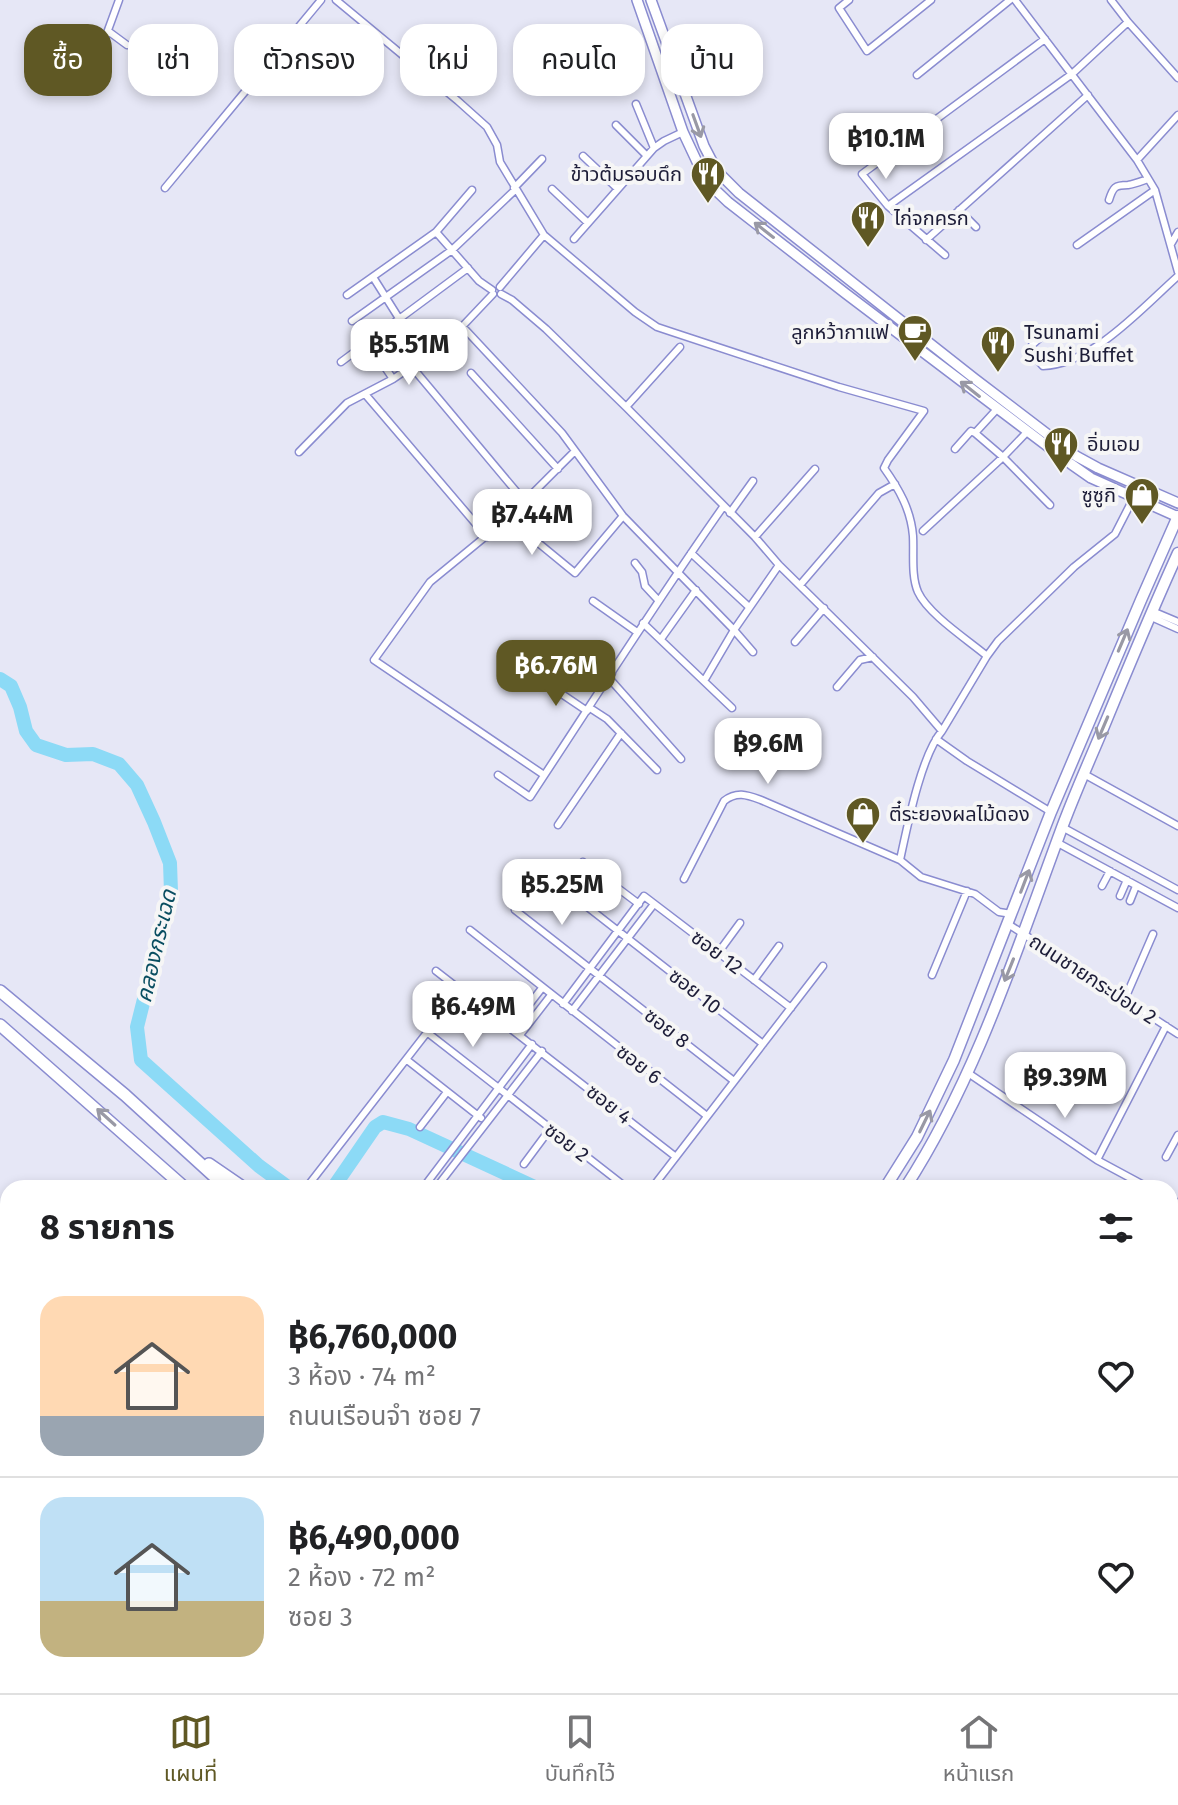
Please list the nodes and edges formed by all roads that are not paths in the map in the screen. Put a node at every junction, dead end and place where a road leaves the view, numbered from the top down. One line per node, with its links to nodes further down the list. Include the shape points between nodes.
1 (119, 0): 11 (street)
2 (321, 0): 29 (street)
3 (336, 0): 30 (street, via 487,127)
4 (637, 0): 22 (street)
5 (651, 0): 55 (street, one-way to 55, via 717,171)
6 (849, 0): 7 (street, via 839,8 867,51)
7 (931, 0)
8 (1012, 0): 13 (street); 16 (street)
9 (1111, 0): 10 (street)
10 (1128, 22): 15 (street); 17 (street)
11 (110, 24)
12 (112, 34): 14 (street)
13 (1045, 39): 15 (street); 36 (street, via 862,174)
14 (127, 45)
15 (1072, 74): 18 (street); 36 (street)
16 (917, 75)
17 (1178, 78)
18 (1088, 95): 27 (street); 37 (street)
19 (636, 104): 23 (street)
20 (1178, 115): 27 (street)
21 (616, 125): 25 (street)
22 (683, 132): 23 (street); 58 (street, one-way to 22, via 706,181)
23 (654, 148): 25 (street)
24 (583, 156): 32 (street)
25 (647, 156): 32 (street)
26 (542, 159): 30 (street)
27 (1137, 160): 28 (street)
28 (1148, 179): 34 (street); 35 (street, via 1117,185)
29 (165, 188)
30 (515, 189): 42 (street); 47 (street)
31 (552, 189): 38 (street)
32 (618, 189): 38 (street)
33 (472, 190): 40 (street)
34 (1155, 190): 45 (street); 46 (street)
35 (1109, 200)
36 (888, 206): 44 (street)
37 (959, 210): 39 (street); 44 (street)
38 (588, 223): 43 (street)
39 (976, 227)
40 (436, 232): 47 (street); 51 (street)
41 (1178, 232): 45 (street)
42 (544, 235): 52 (street); 81 (street, via 657,327 924,411 884,468)
43 (574, 239)
44 (926, 240): 48 (street)
45 (1171, 244): 50 (street)
46 (1077, 245)
47 (452, 250): 49 (street); 54 (street)
48 (945, 255)
49 (468, 268): 52 (street); 56 (street)
50 (1178, 274): 60 (street, via 1087,352 1043,366 1032,345)
51 (373, 277): 53 (street); 54 (street)
52 (496, 291): 59 (street); 69 (street, via 522,307)
53 (347, 295)
54 (385, 297): 56 (street); 57 (street)
55 (894, 314): 58 (street); 84 (street, via 1076,456)
56 (400, 320): 62 (street); 64 (street)
57 (352, 321)
58 (886, 325): 70 (street, one-way to 58)
59 (462, 326): 62 (street); 75 (street)
60 (1050, 329)
61 (680, 347): 69 (street)
62 (428, 355): 65 (street)
63 (378, 357): 67 (street)
64 (341, 362)
65 (412, 367): 67 (street); 83 (street)
66 (471, 373): 78 (street)
67 (393, 379): 68 (street)
68 (365, 394): 76 (street, via 342,407); 92 (street)
69 (626, 407): 86 (street)
70 (997, 409): 72 (street); 73 (street)
71 (967, 421): 72 (street)
72 (973, 432): 74 (street); 77 (street)
73 (1027, 432): 77 (street); 82 (street, via 1091,478)
74 (955, 449)
75 (575, 451): 78 (street); 88 (street)
76 (299, 452)
77 (1003, 457): 85 (street); 91 (street)
78 (558, 469): 83 (street)
79 (815, 469): 93 (street)
80 (753, 481): 87 (street)
81 (895, 484): 99 (street, via 879,493); 115 (street, via 910,517 918,592)
82 (1134, 497): 89 (street); 115 (street, via 1115,534 1074,567)
83 (525, 502): 90 (street)
84 (1178, 503)
85 (1050, 505)
86 (723, 507): 87 (street); 94 (street)
87 (730, 513): 93 (street)
88 (623, 516): 90 (street, via 575,573); 98 (street)
89 (1178, 517): 131 (main road, one-way to 89)
90 (508, 518): 92 (street)
91 (923, 531)
92 (487, 537): 130 (street, via 430,582 374,660)
93 (755, 537): 97 (street)
94 (691, 553): 98 (street); 103 (street)
95 (1178, 553): 105 (main road)
96 (635, 563): 101 (street)
97 (779, 565): 99 (street); 103 (street)
98 (678, 572): 100 (street); 101 (street)
99 (800, 585): 104 (street)
100 (696, 590): 109 (street); 111 (street)
101 (658, 600): 107 (street)
102 (593, 601): 110 (street)
103 (749, 607): 109 (street)
104 (824, 608): 112 (street); 116 (street)
105 (1150, 613): 106 (street); 108 (street); 128 (main road, one-way to 128)
106 (1178, 622)
107 (643, 623): 110 (street); 111 (street)
108 (1178, 629)
109 (734, 630): 114 (street); 119 (street)
110 (637, 632): 117 (street)
111 (661, 639): 119 (street)
112 (795, 642)
113 (572, 646): 117 (street)
114 (753, 652)
115 (987, 656): 123 (street)
116 (873, 657): 120 (street, via 860,660); 123 (street)
117 (610, 676): 122 (street); 126 (street)
118 (541, 680): 122 (street)
119 (704, 681): 121 (street)
120 (837, 687)
121 (732, 708)
122 (588, 709): 124 (street); 130 (street)
123 (942, 731): 125 (street)
124 (621, 733): 127 (street); 132 (street)
125 (936, 739): 131 (street); 136 (street)
126 (681, 759)
127 (657, 770)
128 (1084, 774): 133 (street); 134 (main road)
129 (498, 775): 130 (street, via 530,797)
130 (544, 775)
131 (1051, 812): 154 (main road, one-way to 131)
132 (558, 825)
133 (1178, 826)
134 (1062, 827): 135 (main road); 141 (street)
135 (1056, 842): 138 (street); 158 (main road)
136 (900, 860): 139 (street, ถนนชายกระป่อม 2, via 761,800 732,795); 146 (street, ถนนชายกระป่อม 2, via 921,877)
137 (583, 862): 150 (street)
138 (1110, 871): 140 (street); 143 (street)
139 (684, 879)
140 (1127, 880): 144 (street); 147 (street)
141 (1165, 883): 145 (street); 148 (street)
142 (558, 884): 157 (street, ซอย 10)
143 (1102, 886)
144 (1136, 886): 148 (street); 149 (street)
145 (1178, 890)
146 (967, 891): 154 (street, ถนนชายกระป่อม 2); 166 (street)
147 (1120, 896)
148 (1157, 897): 152 (street)
149 (1130, 901)
150 (639, 904): 151 (street, ซอย 12, via 644,896); 157 (street)
151 (654, 904): 160 (street); 162 (street, ซอย 12)
152 (1178, 908)
153 (515, 910): 164 (street, ซอย 8)
154 (1010, 919): 158 (street, ถนนชายกระป่อม 2); 217 (main road, one-way to 154, via 954,1060)
155 (740, 923): 162 (street)
156 (470, 930): 169 (street, ซอย 6)
157 (619, 932): 160 (street, ซอย 10); 164 (street)
158 (1023, 933): 173 (street, ถนนชายกระป่อม 2); 187 (main road, one-way to 187)
159 (1153, 934): 173 (street)
160 (627, 939): 167 (street); 184 (street, ซอย 10)
161 (779, 946): 168 (street)
162 (718, 953): 168 (street, ซอย 12)
163 (823, 966): 175 (street)
164 (590, 969): 167 (street, ซอย 8); 174 (street)
165 (436, 971): 170 (street, ซอย 4)
166 (932, 975)
167 (599, 976): 176 (street); 188 (street, ซอย 8)
168 (754, 980): 175 (street, ซอย 12)
169 (542, 988): 172 (street, ซอย 6); 179 (street)
170 (460, 990): 179 (street, ซอย 4); 180 (street)
171 (0, 991): 198 (highway)
172 (551, 995): 174 (street, ซอย 6); 182 (street)
173 (1124, 1001): 178 (street, ถนนชายกระป่อม 2)
174 (563, 1004): 176 (street, ซอย 6)
175 (791, 1008): 184 (street)
176 (572, 1011): 193 (street, ซอย 6)
177 (0, 1025): 200 (highway, one-way to 177)
178 (1166, 1026): 181 (street, ถนนชายกระป่อม 2); 204 (street)
179 (511, 1028): 182 (street, ซอย 4)
180 (428, 1033): 186 (street); 189 (street, ซอย 2)
181 (1178, 1034)
182 (520, 1035): 183 (street, ซอย 4)
183 (532, 1044): 185 (street, ซอย 4); 189 (street)
184 (763, 1044): 188 (street)
185 (542, 1051): 191 (street); 202 (street, ซอย 4)
186 (407, 1060): 190 (street); 211 (street)
187 (968, 1073): 204 (street); 218 (main road)
188 (734, 1081): 193 (street)
189 (499, 1089): 191 (street, ซอย 2); 192 (street)
190 (447, 1092): 192 (street); 195 (street)
191 (508, 1096): 194 (street); 196 (street, ซอย 2)
192 (478, 1116): 194 (street); 199 (street)
193 (707, 1116): 202 (street)
194 (487, 1123): 201 (street)
195 (420, 1127)
196 (550, 1129): 205 (street); 215 (street, ซอย 2)
197 (1178, 1135): 203 (street)
198 (173, 1138): 209 (highway); 210 (highway)
199 (452, 1151): 201 (street); 206 (street)
200 (144, 1152): 207 (highway); 208 (highway)
201 (460, 1157): 214 (street)
202 (676, 1157): 216 (street)
203 (1166, 1157)
204 (1097, 1160): 219 (street)
205 (524, 1164)
206 (432, 1177): 212 (street); 213 (street)
207 (167, 1180)
208 (176, 1180)
209 (218, 1180)
210 (233, 1180)
211 (312, 1180)
212 (430, 1180)
213 (434, 1180)
214 (443, 1180)
215 (617, 1180)
216 (658, 1180)
217 (890, 1180)
218 (910, 1180)
219 (1134, 1180)

